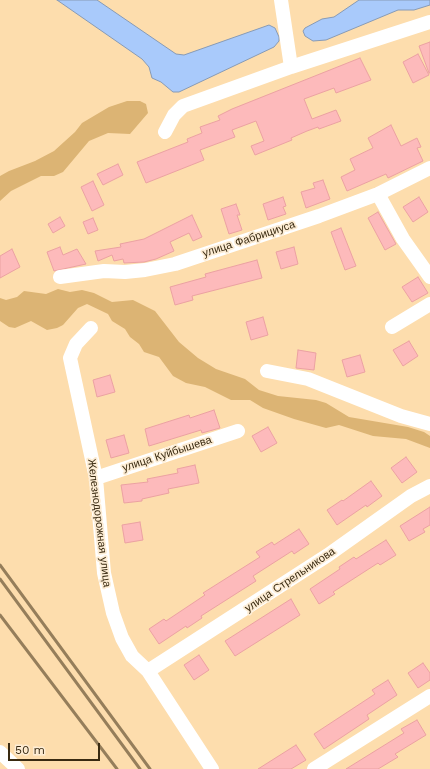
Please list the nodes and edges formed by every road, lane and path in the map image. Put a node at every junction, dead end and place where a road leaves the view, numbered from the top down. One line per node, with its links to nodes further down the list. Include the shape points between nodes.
1 (281, 0): 3 (street)
2 (430, 22): 3 (street)
3 (291, 67): 4 (street, via 183,106 174,115)
4 (165, 132)
5 (430, 168): 6 (street, улица Фабрициуса)
6 (378, 194): 7 (street, улица Фабрициуса, via 175,264 145,270 104,271); 8 (street, via 403,239)
7 (60, 277)
8 (430, 277)
9 (430, 304): 10 (street)
10 (392, 327)
11 (91, 328): 15 (street, Железнодорожная улица, via 76,344 70,358)
12 (267, 371): 13 (street, via 308,378 401,416)
13 (430, 424)
14 (238, 431): 15 (street, улица Куйбышева)
15 (96, 478): 17 (street, Железнодорожная улица, via 104,573 113,613 132,656)
16 (430, 486): 17 (street, улица Стрельникова, via 411,496 321,559)
17 (148, 671): 21 (street, Железнодорожная улица)
18 (430, 696): 22 (street)
19 (0, 752): 20 (street)
20 (18, 769)
21 (212, 769)
22 (314, 769)

